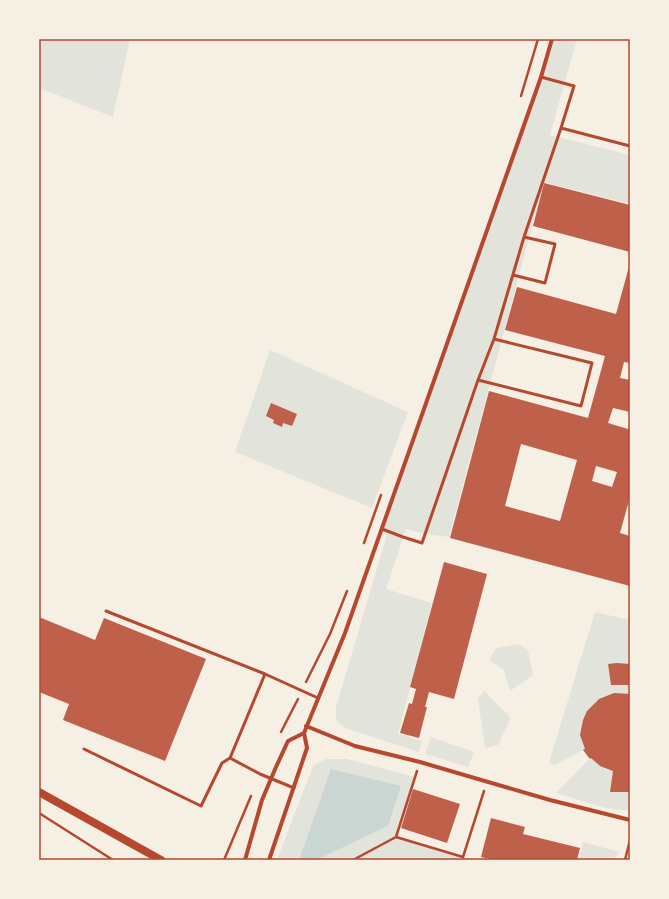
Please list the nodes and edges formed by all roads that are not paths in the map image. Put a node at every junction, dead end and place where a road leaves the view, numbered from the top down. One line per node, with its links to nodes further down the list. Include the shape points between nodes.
1 (552, 39): 2 (street)
2 (541, 77): 3 (lane, via 574,86); 9 (street)
3 (561, 128): 4 (lane); 5 (lane)
4 (630, 146)
5 (524, 237): 6 (lane); 6 (lane, via 555,244 545,283)
6 (513, 275): 7 (lane)
7 (494, 339): 8 (lane); 8 (lane, via 592,363 581,406)
8 (478, 380): 9 (lane, via 422,543)
9 (382, 529): 12 (street, via 345,633)
10 (106, 611): 11 (lane)
11 (265, 674): 12 (lane); 16 (lane)
12 (318, 698): 13 (street)
13 (306, 726): 14 (street); 20 (street, via 355,746)
14 (304, 732): 17 (street, via 288,741); 18 (street, via 307,748)
15 (84, 749): 16 (lane, via 201,806 222,763)
16 (230, 758): 17 (lane)
17 (271, 779): 18 (lane); 22 (street, via 262,800)
18 (294, 788): 23 (street)
19 (39, 792): 21 (main road)
20 (630, 820)
21 (161, 860)
22 (245, 860)
23 (269, 860)

